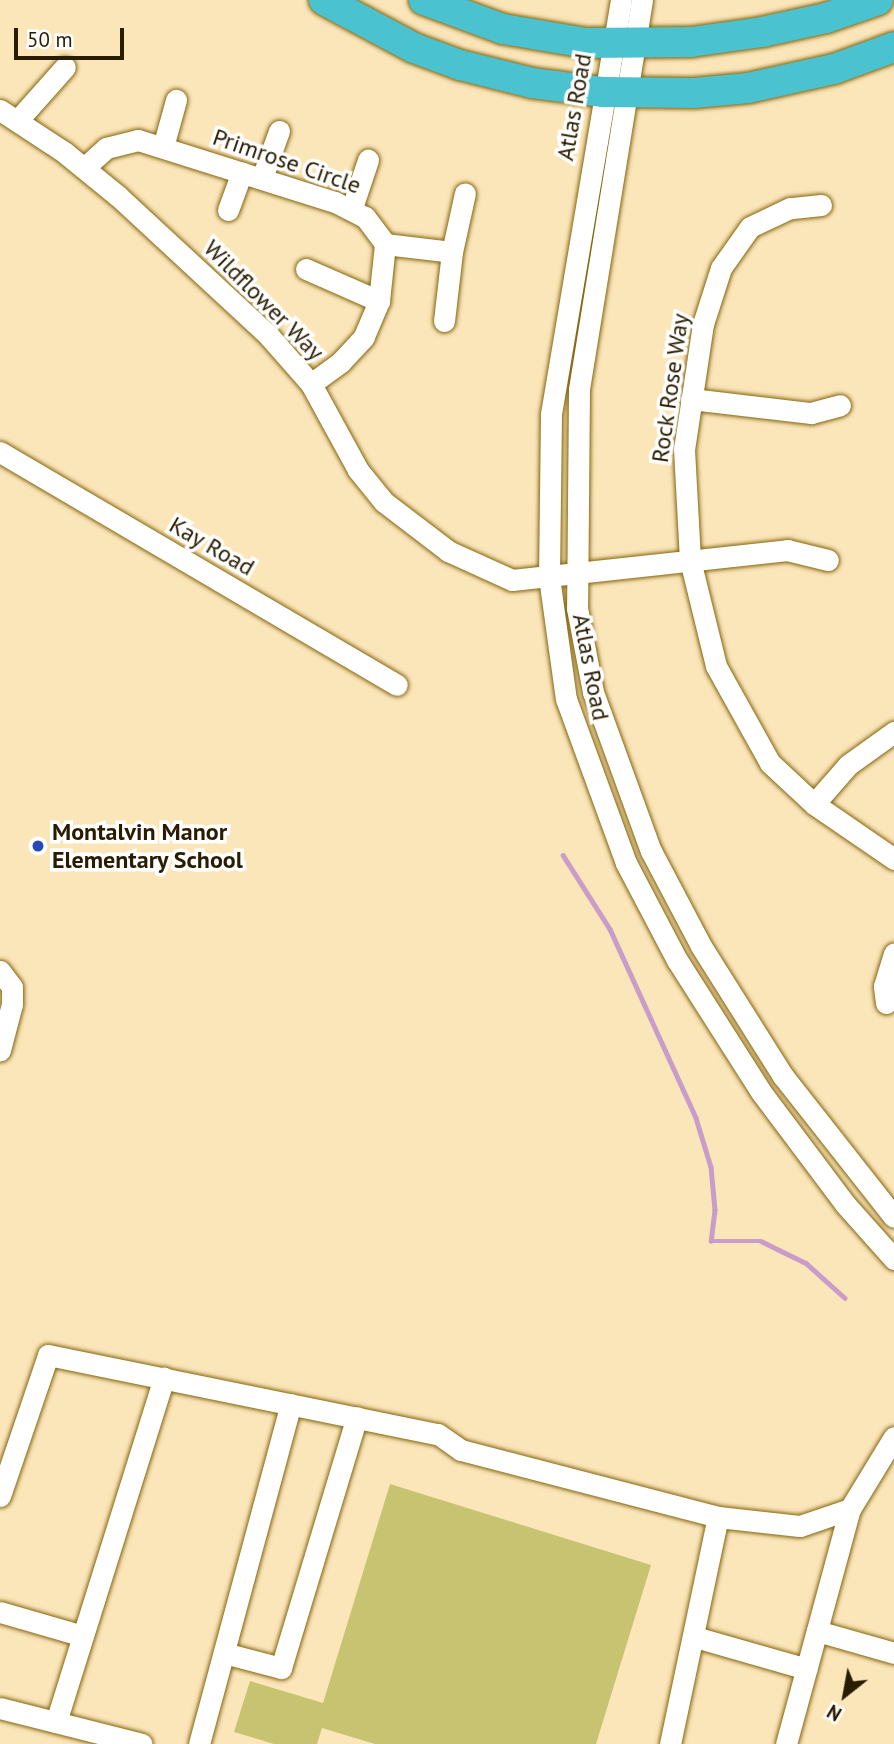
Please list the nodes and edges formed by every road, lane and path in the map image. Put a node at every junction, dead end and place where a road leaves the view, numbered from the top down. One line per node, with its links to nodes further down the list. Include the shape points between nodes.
1 (324, 0): 11 (highway, via 414,48 460,65 532,83)
2 (424, 0): 7 (highway, via 503,29)
3 (612, 0): 7 (street, Atlas Road, via 600,29)
4 (621, 0): 8 (street, Atlas Road)
5 (642, 0): 8 (street, Atlas Road)
6 (878, 0): 8 (highway, via 826,19 762,33)
7 (579, 42): 8 (highway)
8 (624, 42): 11 (street, Atlas Road)
9 (894, 47): 11 (highway, via 834,69 755,87 694,93)
10 (65, 67): 13 (street)
11 (615, 92): 34 (street, Atlas Road, via 579,390); 35 (street, Atlas Road, via 551,414)
12 (176, 100): 15 (street)
13 (9, 116): 17 (street, Wildflower Way)
14 (279, 131): 18 (street)
15 (163, 147): 17 (street, Primrose Circle, via 120,141); 18 (street, Primrose Circle)
16 (368, 160): 21 (street)
17 (84, 168): 28 (street, Wildflower Way, via 270,336)
18 (252, 175): 21 (street, Primrose Circle); 22 (street)
19 (466, 193): 24 (street)
20 (821, 205): 29 (street, Rock Rose Way, via 773,214 750,227 733,246 703,324)
21 (352, 208): 23 (street, Primrose Circle, via 376,228)
22 (228, 210)
23 (385, 244): 24 (street); 26 (street)
24 (452, 252): 27 (street)
25 (306, 269): 26 (street)
26 (379, 301): 28 (street, via 364,337)
27 (443, 321)
28 (311, 384): 35 (street, Wildflower Way, via 358,470 418,532 512,580)
29 (691, 399): 30 (street, via 811,413); 32 (street, Rock Rose Way, via 684,472)
30 (839, 405)
31 (0, 452): 36 (street, Kay Road)
32 (690, 559): 33 (street, Wildflower Way, via 787,550); 34 (street, Wildflower Way); 38 (street, Rock Rose Way, via 706,637 734,704 770,763)
33 (828, 560)
34 (576, 574): 35 (street, Wildflower Way); 44 (street, Atlas Road, via 577,608 593,692 651,851 753,1032)
35 (549, 577): 45 (street, Atlas Road, via 566,699 626,863 730,1046 845,1204)
36 (397, 685)
37 (894, 732): 38 (street, via 848,765)
38 (814, 804): 39 (street, Rock Rose Way)
39 (894, 859)
40 (894, 953): 42 (street, via 884,986)
41 (0, 971): 43 (street, via 12,988 12,1004)
42 (886, 1003)
43 (0, 1050)
44 (894, 1217)
45 (894, 1259)
46 (164, 1378): 47 (street); 50 (street, via 48,1354); 55 (street)
47 (291, 1404): 48 (street); 57 (street)
48 (357, 1417): 52 (street, via 438,1434 461,1450); 57 (street, via 281,1668)
49 (894, 1437): 51 (street)
50 (0, 1496)
51 (850, 1509): 52 (street, via 800,1526); 54 (street)
52 (718, 1517): 56 (street)
53 (0, 1612): 55 (street)
54 (817, 1631): 58 (street); 59 (street)
55 (83, 1636): 61 (street)
56 (695, 1637): 59 (street); 64 (street)
57 (223, 1653): 63 (street)
58 (894, 1653)
59 (807, 1669): 65 (street)
60 (0, 1708): 61 (street)
61 (56, 1722): 62 (street)
62 (142, 1744)
63 (199, 1744)
64 (670, 1744)
65 (786, 1744)

